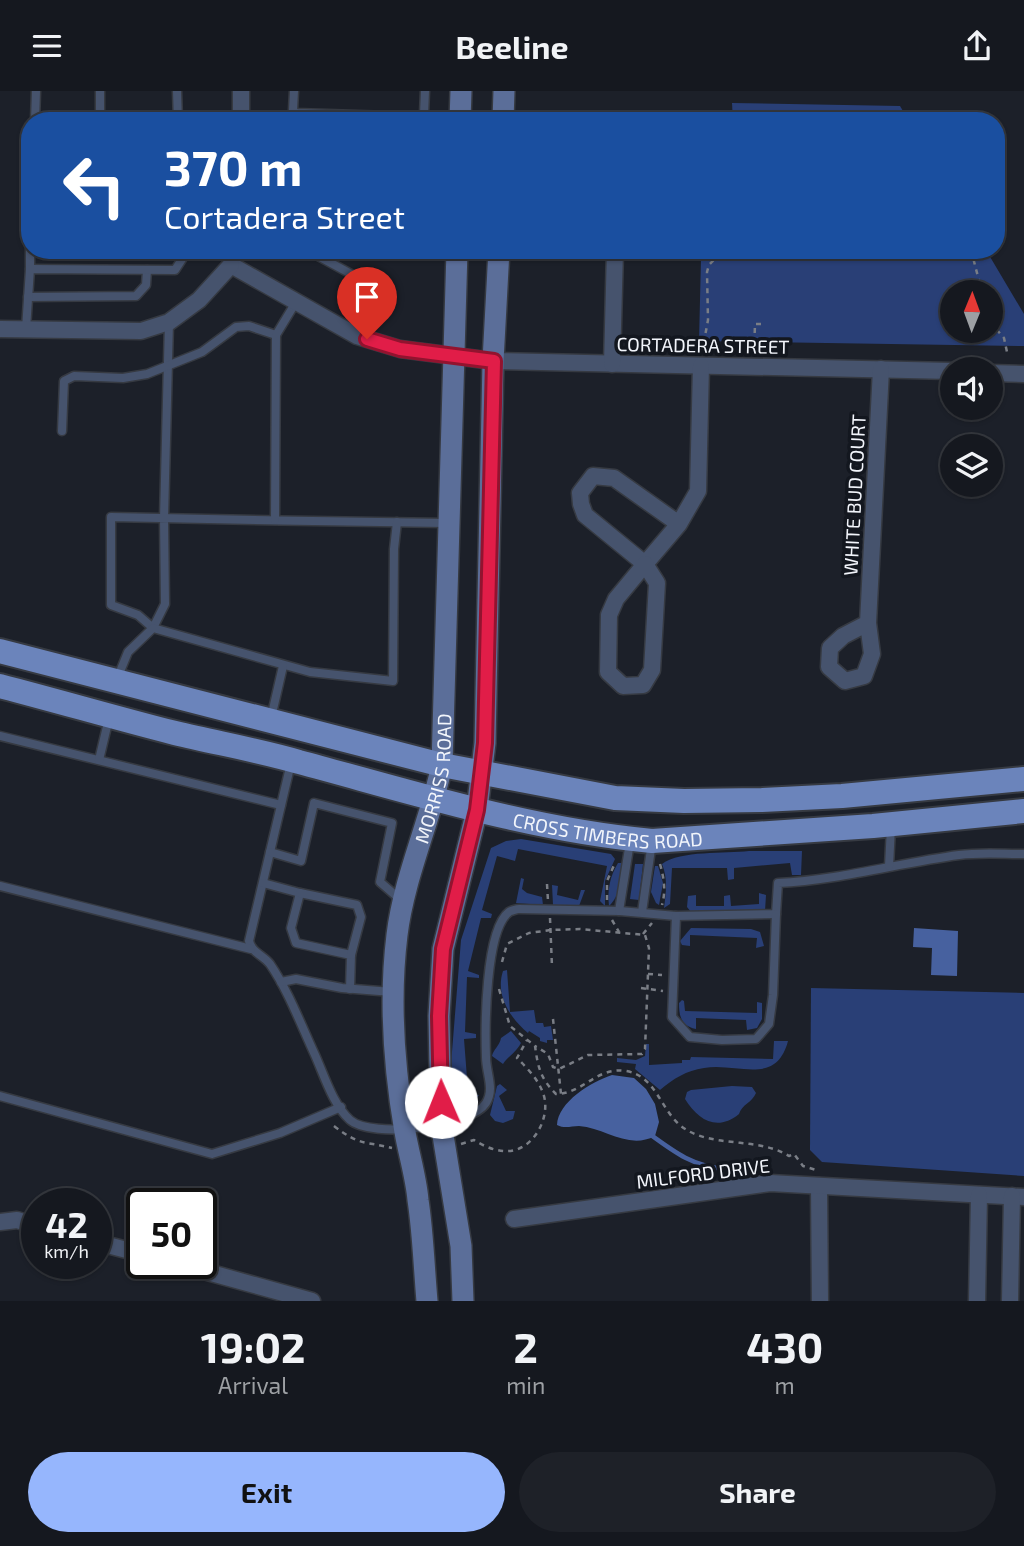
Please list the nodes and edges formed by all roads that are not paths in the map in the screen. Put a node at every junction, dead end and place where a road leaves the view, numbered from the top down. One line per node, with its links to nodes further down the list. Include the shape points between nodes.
1 (36, 91): 9 (lane)
2 (100, 91): 10 (lane)
3 (177, 91): 11 (lane)
4 (241, 91): 12 (street)
5 (294, 91): 13 (lane)
6 (425, 91): 14 (lane)
7 (461, 91): 15 (main road)
8 (504, 91): 16 (main road)
9 (35, 112)
10 (100, 112)
11 (178, 112)
12 (241, 112)
13 (295, 112)
14 (424, 112)
15 (460, 112)
16 (503, 112)
17 (30, 259): 25 (lane)
18 (182, 259): 26 (lane, via 175,270)
19 (231, 259): 29 (street, via 198,300)
20 (233, 259): 28 (street, CORTADERA STREET)
21 (324, 259): 33 (lane, via 365,281 379,302)
22 (457, 259): 34 (main road, MORRISS ROAD)
23 (499, 259): 36 (main road)
24 (615, 259): 37 (street)
25 (30, 269): 26 (lane); 27 (lane)
26 (148, 270): 27 (lane, via 146,285 136,296)
27 (28, 297): 31 (lane)
28 (296, 302): 32 (lane); 33 (street, CORTADERA STREET)
29 (169, 321): 31 (street, via 141,331); 38 (lane)
30 (0, 328): 31 (street)
31 (26, 329)
32 (276, 335): 38 (lane, via 249,326 236,327 202,352); 45 (lane)
33 (367, 339): 34 (street, CORTADERA STREET)
34 (454, 356): 36 (street, CORTADERA STREET); 47 (main road, MORRISS ROAD)
35 (706, 359): 37 (street, CORTADERA STREET); 39 (street, CORTADERA STREET); 48 (street, via 698,491)
36 (494, 361): 37 (street, CORTADERA STREET); 62 (main road)
37 (612, 364)
38 (167, 365): 43 (lane, via 123,378 75,376 64,381); 44 (lane)
39 (881, 369): 40 (street, CORTADERA STREET); 50 (street, WHITE BUD COURT)
40 (940, 371)
41 (1003, 373): 42 (street)
42 (1024, 373)
43 (62, 431)
44 (164, 518): 45 (lane); 51 (lane, via 165,604); 51 (lane, via 111,517 111,604 138,615)
45 (275, 520): 46 (lane)
46 (397, 522): 47 (lane); 53 (lane, via 393,681)
47 (449, 523): 61 (main road, MORRISS ROAD)
48 (679, 524): 49 (street); 49 (street, via 614,478 593,476 588,480 580,492 585,515)
49 (645, 564): 49 (street, via 616,599 609,615 608,671 623,686 643,685 652,670 657,583)
50 (868, 623)
51 (153, 628): 53 (lane); 54 (lane, via 128,652)
52 (0, 651): 54 (main road, CROSS TIMBERS ROAD)
53 (283, 666): 57 (lane)
54 (116, 681): 57 (main road, CROSS TIMBERS ROAD)
55 (0, 686): 56 (main road, CROSS TIMBERS ROAD)
56 (109, 715): 59 (lane); 60 (main road, CROSS TIMBERS ROAD)
57 (271, 721): 61 (main road, CROSS TIMBERS ROAD)
58 (0, 736): 59 (lane)
59 (99, 760): 66 (lane)
60 (292, 760): 65 (main road, CROSS TIMBERS ROAD); 66 (lane)
61 (442, 765): 62 (main road, CROSS TIMBERS ROAD); 65 (main road, MORRISS ROAD)
62 (481, 774): 64 (main road, CROSS TIMBERS ROAD, via 615,798 684,801); 67 (main road)
63 (1024, 779): 64 (main road, CROSS TIMBERS ROAD)
64 (887, 791): 69 (main road)
65 (435, 798): 67 (main road, CROSS TIMBERS ROAD); 77 (main road, MORRISS ROAD)
66 (281, 805): 71 (lane)
67 (477, 810): 70 (main road, CROSS TIMBERS ROAD); 89 (main road, via 443,949)
68 (1024, 811): 69 (main road, CROSS TIMBERS ROAD)
69 (891, 824): 70 (main road, CROSS TIMBERS ROAD); 73 (lane)
70 (647, 848): 78 (lane); 79 (lane)
71 (270, 852): 74 (lane); 77 (lane, via 301,861 314,803 391,823 380,883)
72 (1024, 854): 73 (lane, via 963,854)
73 (889, 866): 80 (lane, via 778,883)
74 (263, 883): 76 (lane); 82 (lane)
75 (0, 886): 82 (lane)
76 (300, 893): 83 (lane, via 291,928 296,943); 83 (lane, via 357,905 361,917)
77 (404, 903): 86 (main road, MORRISS ROAD, via 397,934)
78 (619, 911): 79 (lane); 89 (lane, via 519,909 503,919 488,974 488,1100 475,1113)
79 (642, 912): 81 (lane)
80 (776, 914): 81 (lane); 81 (lane, via 769,1024 756,1039 722,1040 690,1037 673,1017)
81 (676, 916)
82 (251, 949): 84 (lane, via 268,961)
83 (351, 955): 85 (lane)
84 (281, 982): 85 (lane, via 296,979); 88 (lane)
85 (350, 989): 86 (lane)
86 (394, 993): 90 (main road, MORRISS ROAD)
87 (0, 1096): 88 (lane, via 212,1154 280,1133)
88 (341, 1107): 90 (lane, via 360,1126)
89 (441, 1123): 90 (lane); 100 (main road, via 461,1246)
90 (405, 1131): 99 (main road, MORRISS ROAD, via 418,1198)
91 (819, 1178): 92 (street, MILFORD DRIVE); 94 (street, MILFORD DRIVE); 101 (street)
92 (979, 1195): 93 (street, MILFORD DRIVE); 102 (street)
93 (1018, 1197): 103 (street)
94 (514, 1219)
95 (21, 1221): 96 (street)
96 (0, 1222)
97 (217, 1275): 98 (street)
98 (312, 1301)
99 (427, 1301)
100 (463, 1301)
101 (820, 1301)
102 (977, 1301)
103 (1010, 1301)

